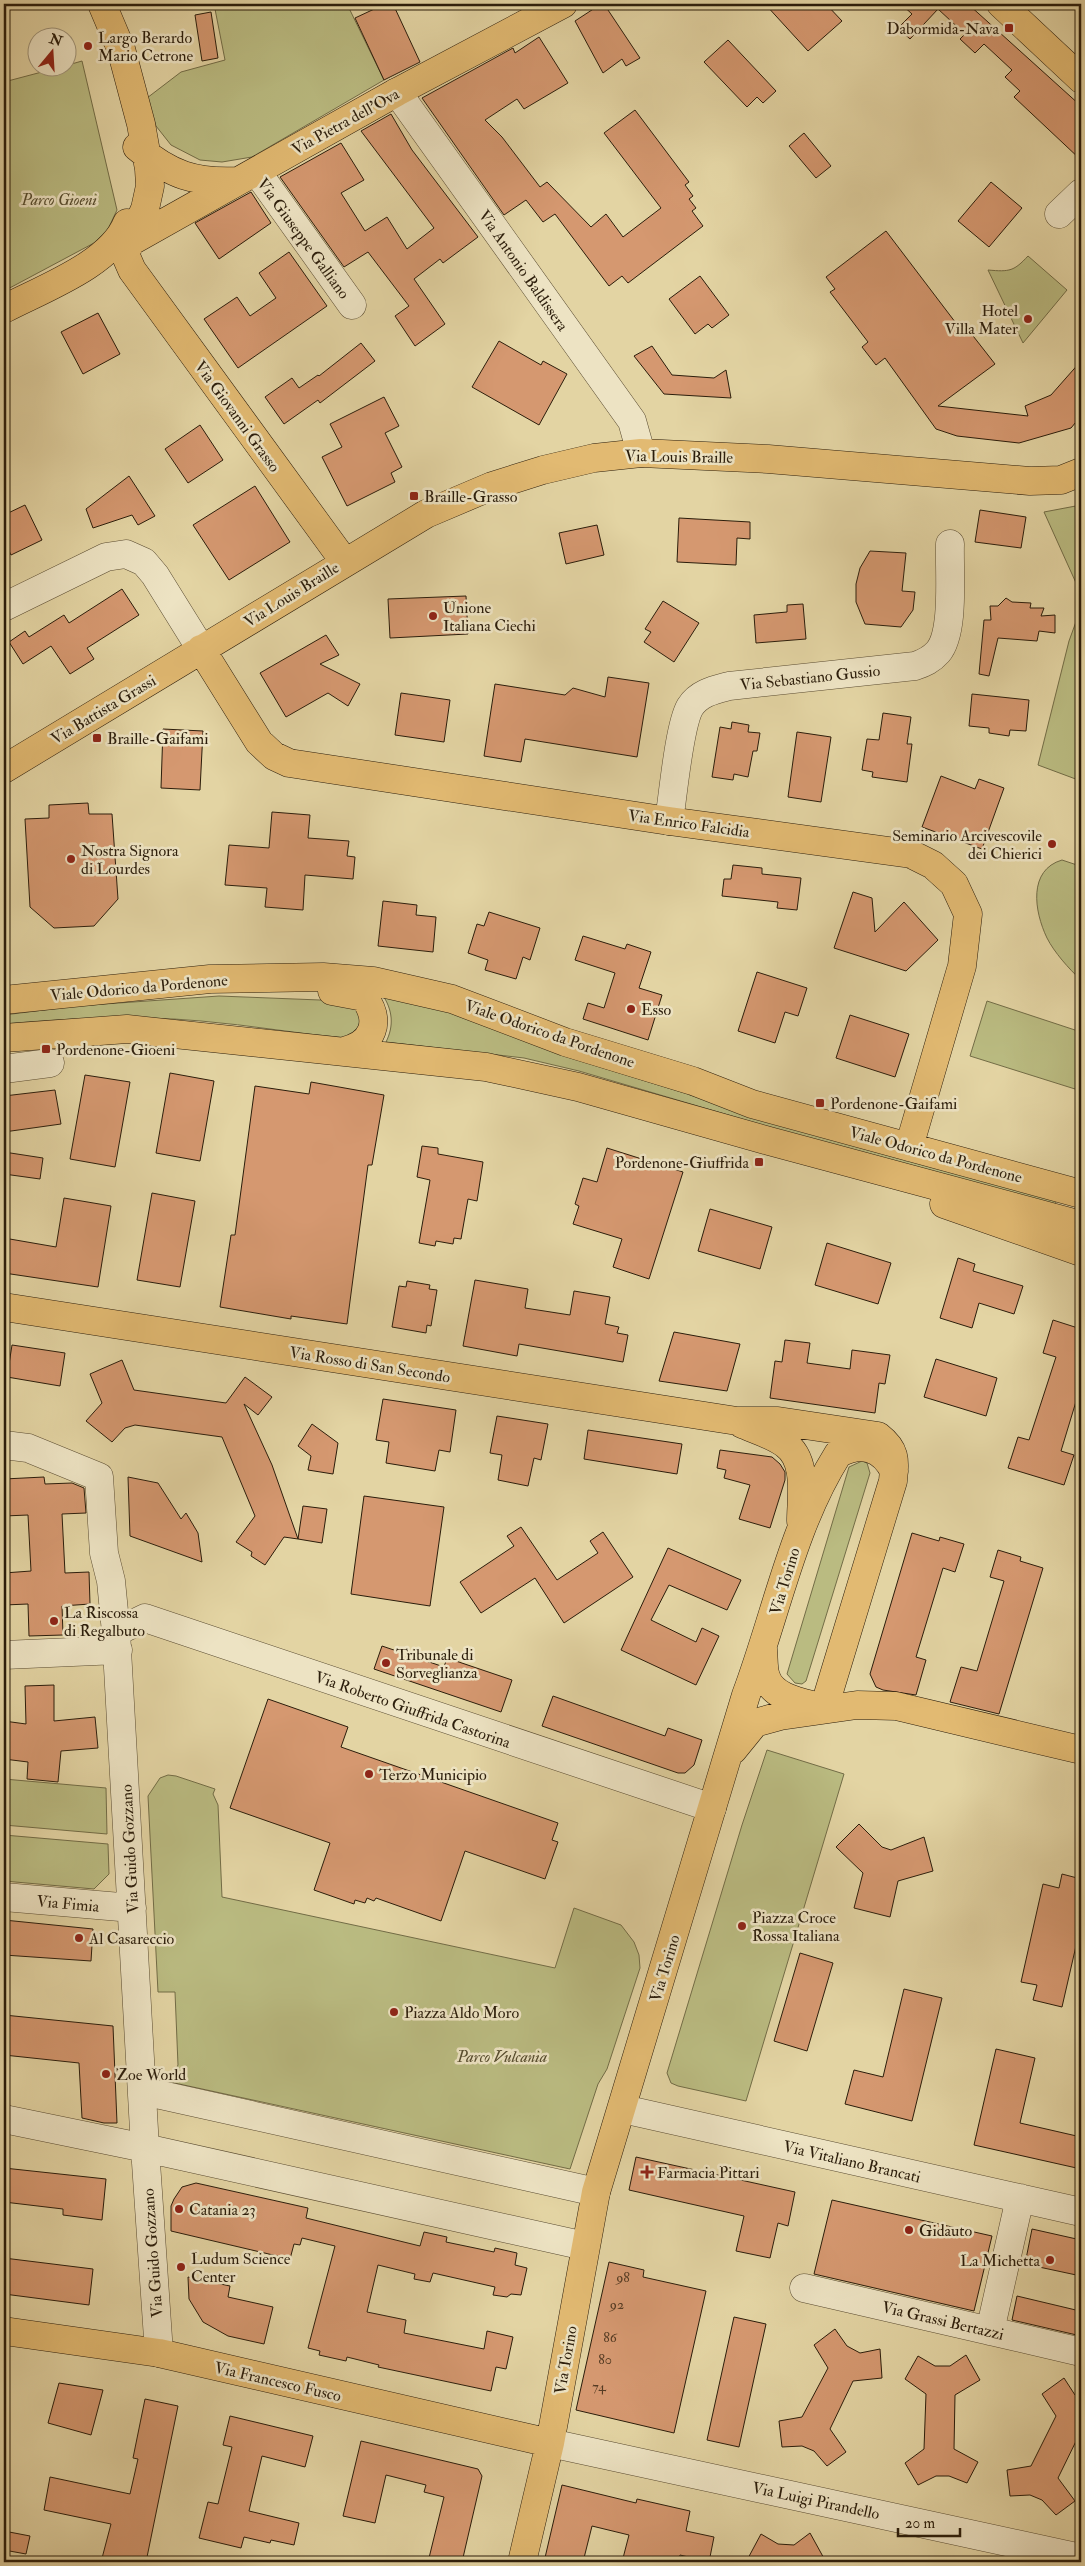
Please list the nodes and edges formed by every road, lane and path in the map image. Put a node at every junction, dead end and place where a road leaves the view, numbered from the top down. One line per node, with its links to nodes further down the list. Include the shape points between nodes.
1 (101, 4): 6 (main road, via 110,54)
2 (563, 4): 5 (main road, Via Pietra dell'Ova)
3 (1001, 4): 4 (main road)
4 (1081, 79)
5 (398, 92): 7 (main road, Via Pietra dell'Ova); 15 (street, Via Antonio Baldissera, via 632,421)
6 (140, 149): 7 (main road, via 185,178 201,181); 10 (main road, via 148,194); 11 (main road, via 140,172 132,212 115,243)
7 (248, 176): 10 (main road, Via Pietra dell'Ova); 13 (street, Via Giuseppe Galliano)
8 (1081, 193): 9 (street)
9 (1059, 214)
10 (130, 242): 12 (main road, via 124,254)
11 (100, 257): 12 (main road, via 118,258); 14 (main road)
12 (132, 270): 18 (main road, Via Giovanni Grasso)
13 (352, 305)
14 (4, 309)
15 (641, 452): 16 (main road, Via Louis Braille, via 1030,481 1061,480); 18 (main road, Via Louis Braille, via 594,458 492,486 426,514)
16 (1081, 472)
17 (950, 544): 22 (street, Via Sebastiano Gussio, via 948,633 930,660 915,666 729,686 705,692 690,707 684,723)
18 (344, 561): 20 (main road, Via Louis Braille)
19 (4, 607): 20 (street, via 106,557 126,554 144,562 155,575)
20 (201, 649): 21 (main road, Via Battista Grassi); 22 (main road, Via Enrico Falcidia, via 259,742 274,756 289,763)
21 (4, 768)
22 (669, 821): 30 (main road, Via Enrico Falcidia, via 911,854 933,865 954,884 968,914 962,966)
23 (210, 979): 24 (main road, Viale Odorico da Pordenone); 26 (main road, via 364,997 371,1006 373,1030 355,1048); 30 (main road, Viale Odorico da Pordenone, via 323,977 412,988 452,998 565,1042 752,1104)
24 (4, 1000)
25 (4, 1038): 26 (main road, Viale Odorico da Pordenone, via 127,1029)
26 (344, 1051): 29 (main road, Viale Odorico da Pordenone, via 522,1074)
27 (50, 1063): 28 (street)
28 (4, 1069)
29 (769, 1141): 32 (main road, Viale Odorico da Pordenone); 33 (main road)
30 (909, 1147): 31 (main road, Viale Odorico da Pordenone)
31 (1081, 1194)
32 (1081, 1225)
33 (1081, 1252)
34 (4, 1307): 35 (main road, Via Rosso di San Secondo)
35 (737, 1421): 37 (main road, via 778,1421 878,1436); 38 (main road, via 785,1444 795,1454 800,1468)
36 (4, 1445): 39 (street, Via Guido Gozzano, via 28,1448 100,1477 104,1553)
37 (892, 1458): 38 (main road, Via Torino, via 861,1446 838,1454); 42 (main road, via 888,1496)
38 (801, 1527): 40 (main road, Via Torino)
39 (117, 1641): 41 (street); 45 (street, Via Roberto Giuffrida Castorina, via 145,1618 171,1624 360,1691); 47 (street, Via Guido Gozzano)
40 (763, 1649): 42 (main road, via 766,1678 776,1691 787,1698); 44 (main road, Via Torino)
41 (7, 1653)
42 (824, 1708): 43 (main road, via 896,1706); 44 (main road, via 755,1723)
43 (1081, 1750)
44 (729, 1756): 45 (main road, Via Torino)
45 (712, 1808): 49 (main road, Via Torino)
46 (4, 1897): 47 (street, Via Fimia)
47 (132, 1908): 48 (street, Via Guido Gozzano)
48 (143, 2091): 51 (street, Via Guido Gozzano); 52 (street)
49 (623, 2109): 52 (main road, Via Torino); 53 (street, Via Vitaliano Brancati)
50 (4, 2119): 51 (street)
51 (145, 2148): 55 (street); 60 (street, Via Guido Gozzano)
52 (596, 2192): 55 (main road, Via Torino)
53 (1020, 2198): 54 (street, Via Vitaliano Brancati); 57 (street)
54 (1081, 2212)
55 (586, 2246): 61 (main road, Via Torino)
56 (804, 2288): 57 (street, Via Grassi Bertazzi)
57 (990, 2331): 59 (street, Via Grassi Bertazzi)
58 (4, 2332): 60 (main road, Via Francesco Fusco)
59 (1081, 2352)
60 (159, 2353): 61 (main road, Via Francesco Fusco)
61 (550, 2443): 62 (street, Via Luigi Pirandello); 63 (main road, Via Torino)
62 (1081, 2558)
63 (522, 2562)

